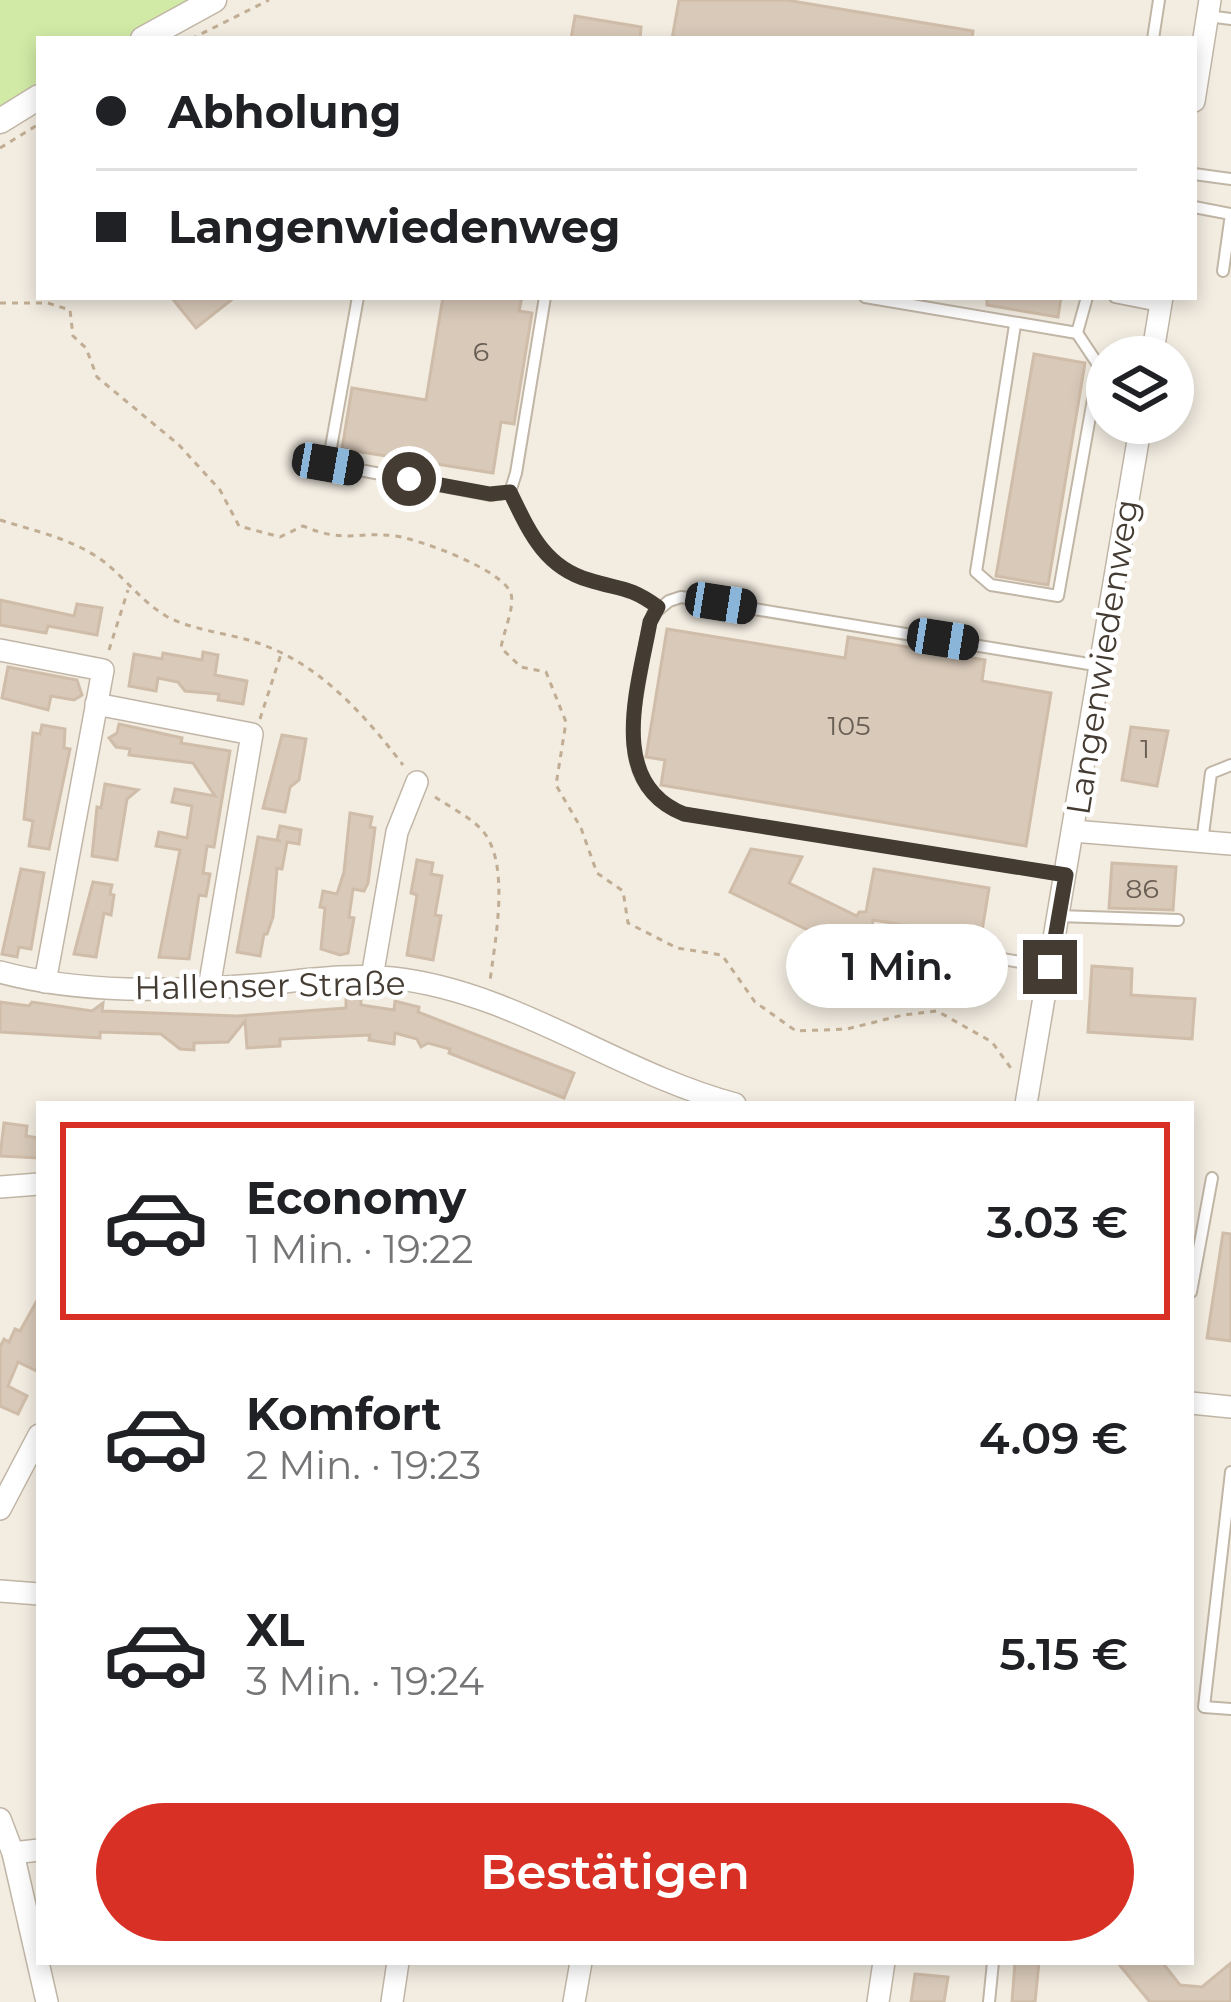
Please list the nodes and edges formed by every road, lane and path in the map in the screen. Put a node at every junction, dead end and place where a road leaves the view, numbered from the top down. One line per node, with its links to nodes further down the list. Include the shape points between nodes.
1 (214, 0): 5 (street)
2 (269, 0): 6 (path)
3 (1159, 0): 7 (lane)
4 (1216, 12): 8 (street)
5 (148, 36)
6 (197, 36)
7 (1153, 36)
8 (1198, 50)
9 (36, 99): 10 (street)
10 (0, 121)
11 (36, 126): 12 (path)
12 (0, 148)
13 (1197, 174): 14 (lane)
14 (1231, 179)
15 (1197, 208): 16 (lane)
16 (1231, 214): 17 (lane)
17 (1223, 271)
18 (357, 300): 28 (lane, via 328,464)
19 (544, 300): 28 (lane)
20 (881, 300): 24 (lane)
21 (1087, 300): 25 (lane)
22 (1161, 302): 26 (street)
23 (0, 303): 53 (path, via 70,310 73,336 97,376 179,446 220,490 239,526 280,537 303,526 330,537 393,536 505,580 513,599 500,648 521,667 546,673 566,722 556,785 597,873 623,891 628,923 676,948 722,956 755,1002 796,1031 937,1011 992,1042)
24 (1015, 325): 25 (lane); 25 (lane, via 976,572 991,586 1058,596 1099,367)
25 (1076, 333)
26 (1155, 336)
27 (1138, 444): 34 (street, Langenwiedenweg)
28 (510, 492): 31 (lane, via 548,558)
29 (0, 520): 30 (path, via 72,542)
30 (128, 588): 33 (path, via 169,618); 35 (path)
31 (658, 607): 34 (lane, via 690,598); 43 (lane, via 631,736 640,773 662,804 684,814)
32 (0, 650): 35 (street)
33 (281, 652): 37 (path); 39 (path, via 326,680)
34 (1101, 666): 40 (street, Langenwiedenweg)
35 (103, 670): 36 (street)
36 (96, 704): 37 (street); 50 (street)
37 (252, 734): 51 (street)
38 (1231, 765): 41 (lane, via 1210,773)
39 (417, 782): 49 (street, via 397,832); 52 (path, via 491,842 500,890)
40 (1073, 831): 41 (street); 43 (street, Langenwiedenweg)
41 (1202, 842): 42 (street)
42 (1231, 844)
43 (1066, 875): 44 (street, Langenwiedenweg)
44 (1058, 916): 45 (lane); 47 (street, Langenwiedenweg)
45 (1178, 920)
46 (885, 939): 47 (lane)
47 (1050, 967): 53 (street, Langenwiedenweg)
48 (0, 972): 50 (street, Hallenser Straße)
49 (372, 977): 51 (street, Hallenser Straße); 52 (street, Hallenser Straße)
50 (44, 982): 51 (street, Hallenser Straße)
51 (209, 988)
52 (488, 1003): 54 (street, Hallenser Straße)
53 (1027, 1098)
54 (725, 1101)
55 (1212, 1178): 58 (lane)
56 (36, 1184): 57 (street)
57 (0, 1187)
58 (1194, 1276)
59 (1194, 1403): 60 (street)
60 (1231, 1407)
61 (36, 1441): 63 (street)
62 (1231, 1472): 66 (lane)
63 (0, 1509)
64 (0, 1591): 65 (street)
65 (36, 1594)
66 (1197, 1706): 67 (lane)
67 (1231, 1709)
68 (0, 1819): 70 (street)
69 (36, 1850): 70 (street)
70 (14, 1853): 71 (street)
71 (36, 1955)
72 (38, 1965): 77 (street)
73 (398, 1965): 78 (street)
74 (580, 1965): 79 (street)
75 (884, 1965): 80 (street)
76 (993, 1965): 81 (lane)
77 (46, 2002)
78 (392, 2002)
79 (574, 2002)
80 (878, 2002)
81 (989, 2002)

